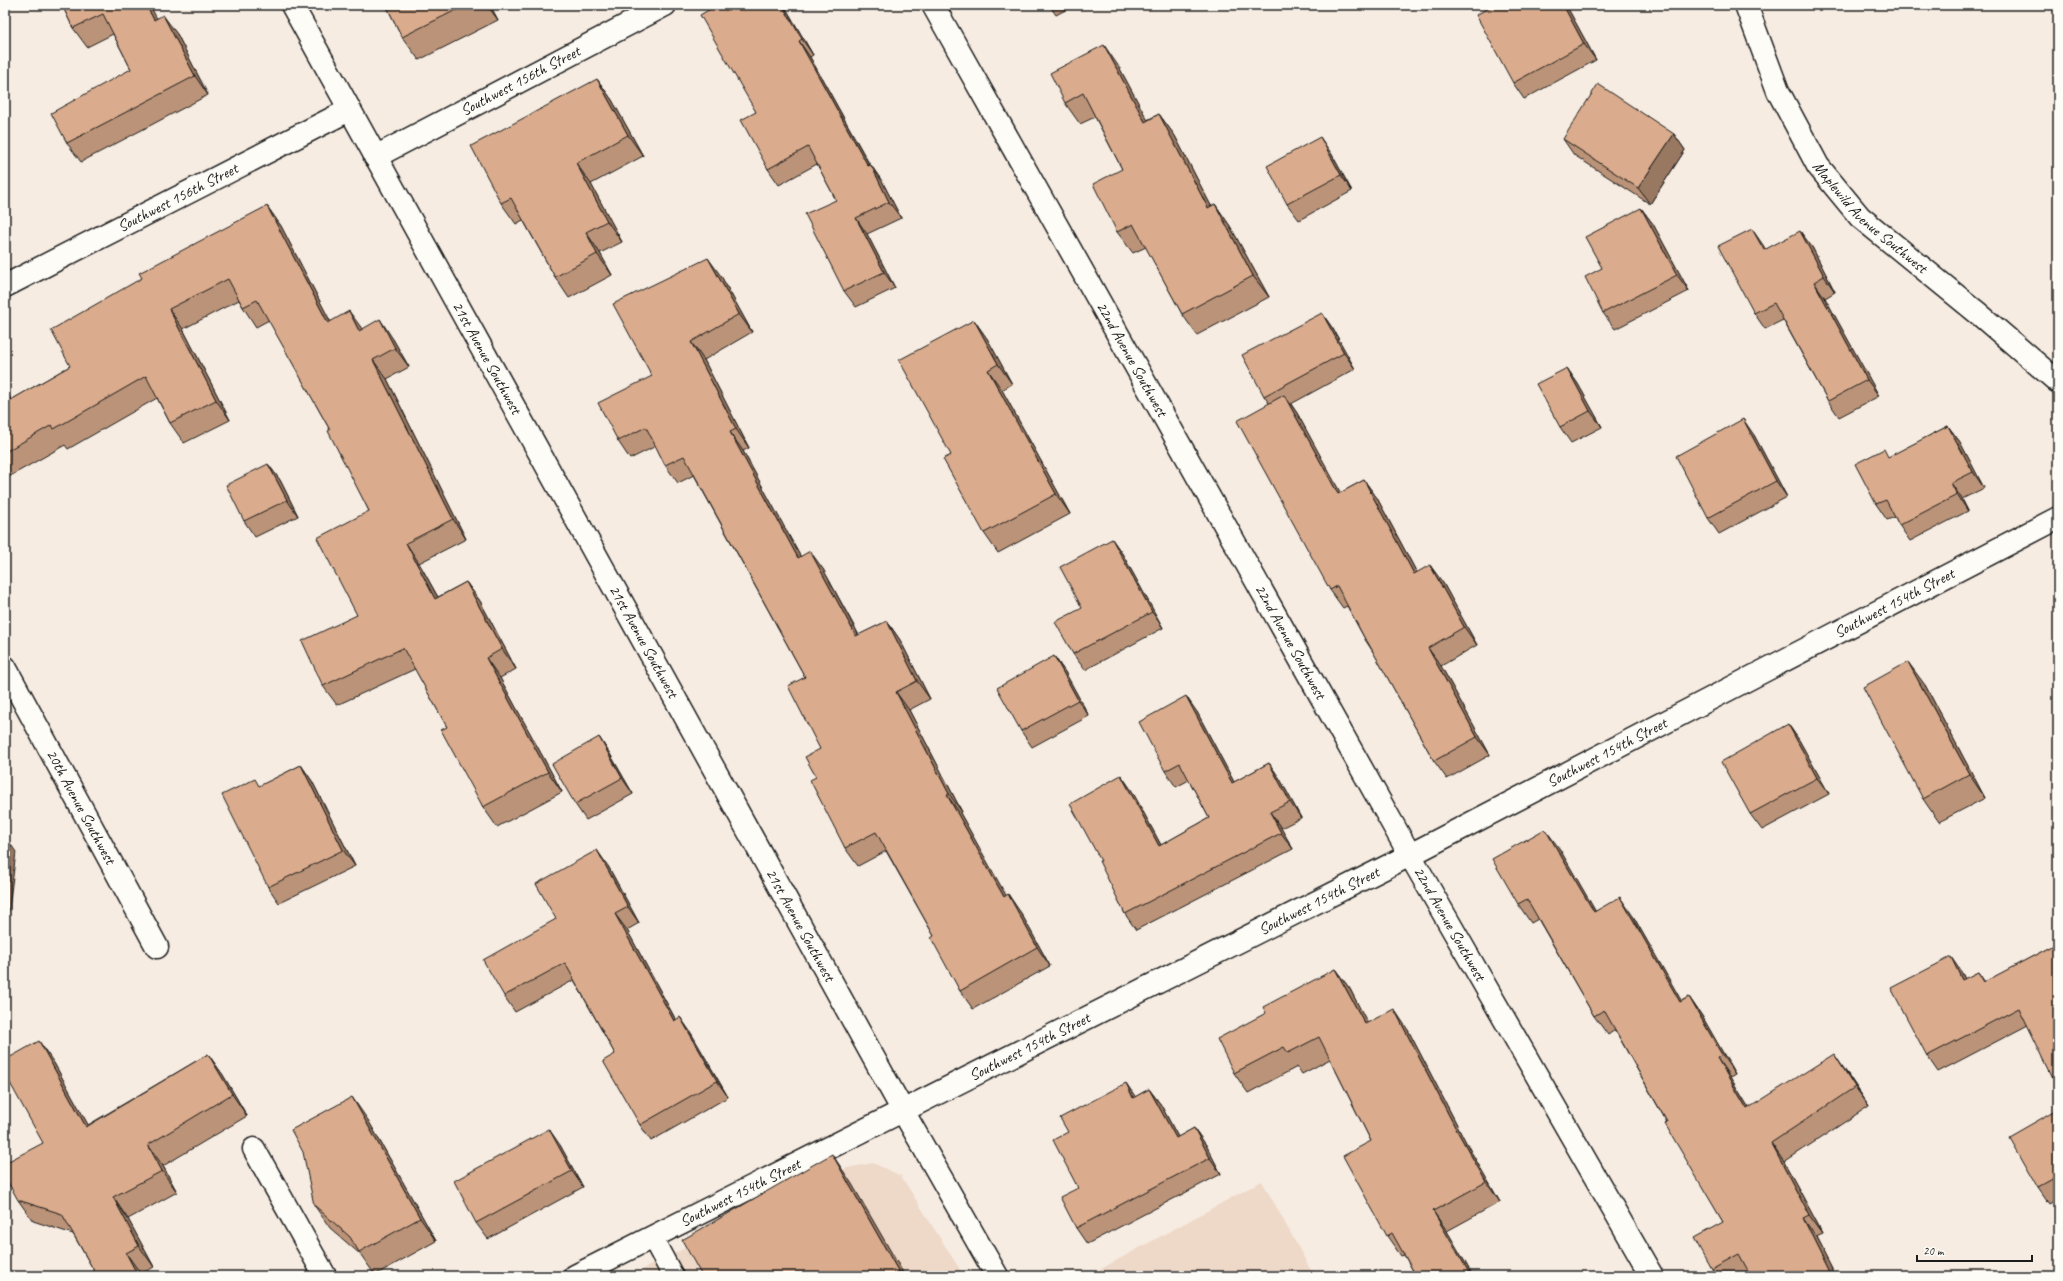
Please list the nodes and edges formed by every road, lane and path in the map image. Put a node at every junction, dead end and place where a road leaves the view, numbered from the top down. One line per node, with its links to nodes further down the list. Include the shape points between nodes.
1 (292, 5): 5 (street, 21st Avenue Southwest)
2 (665, 5): 6 (street, Southwest 156th Street)
3 (933, 5): 11 (street, 22nd Avenue Southwest)
4 (1746, 5): 8 (street, Maplewild Avenue Southwest, via 1778,91 1818,166 1860,218)
5 (350, 110): 6 (street, 21st Avenue Southwest); 7 (street, Southwest 156th Street)
6 (375, 157): 13 (street, 21st Avenue Southwest)
7 (5, 286)
8 (2058, 382)
9 (2058, 518): 11 (street, Southwest 154th Street)
10 (5, 667): 12 (street, 20th Avenue Southwest)
11 (1410, 855): 13 (street, Southwest 154th Street); 20 (street, 22nd Avenue Southwest)
12 (157, 947)
13 (904, 1111): 15 (street, Southwest 154th Street); 19 (street, 21st Avenue Southwest)
14 (254, 1149): 16 (street)
15 (652, 1237): 17 (street, Southwest 154th Street); 18 (lane)
16 (325, 1276)
17 (575, 1276)
18 (673, 1276)
19 (997, 1276)
20 (1652, 1276)

